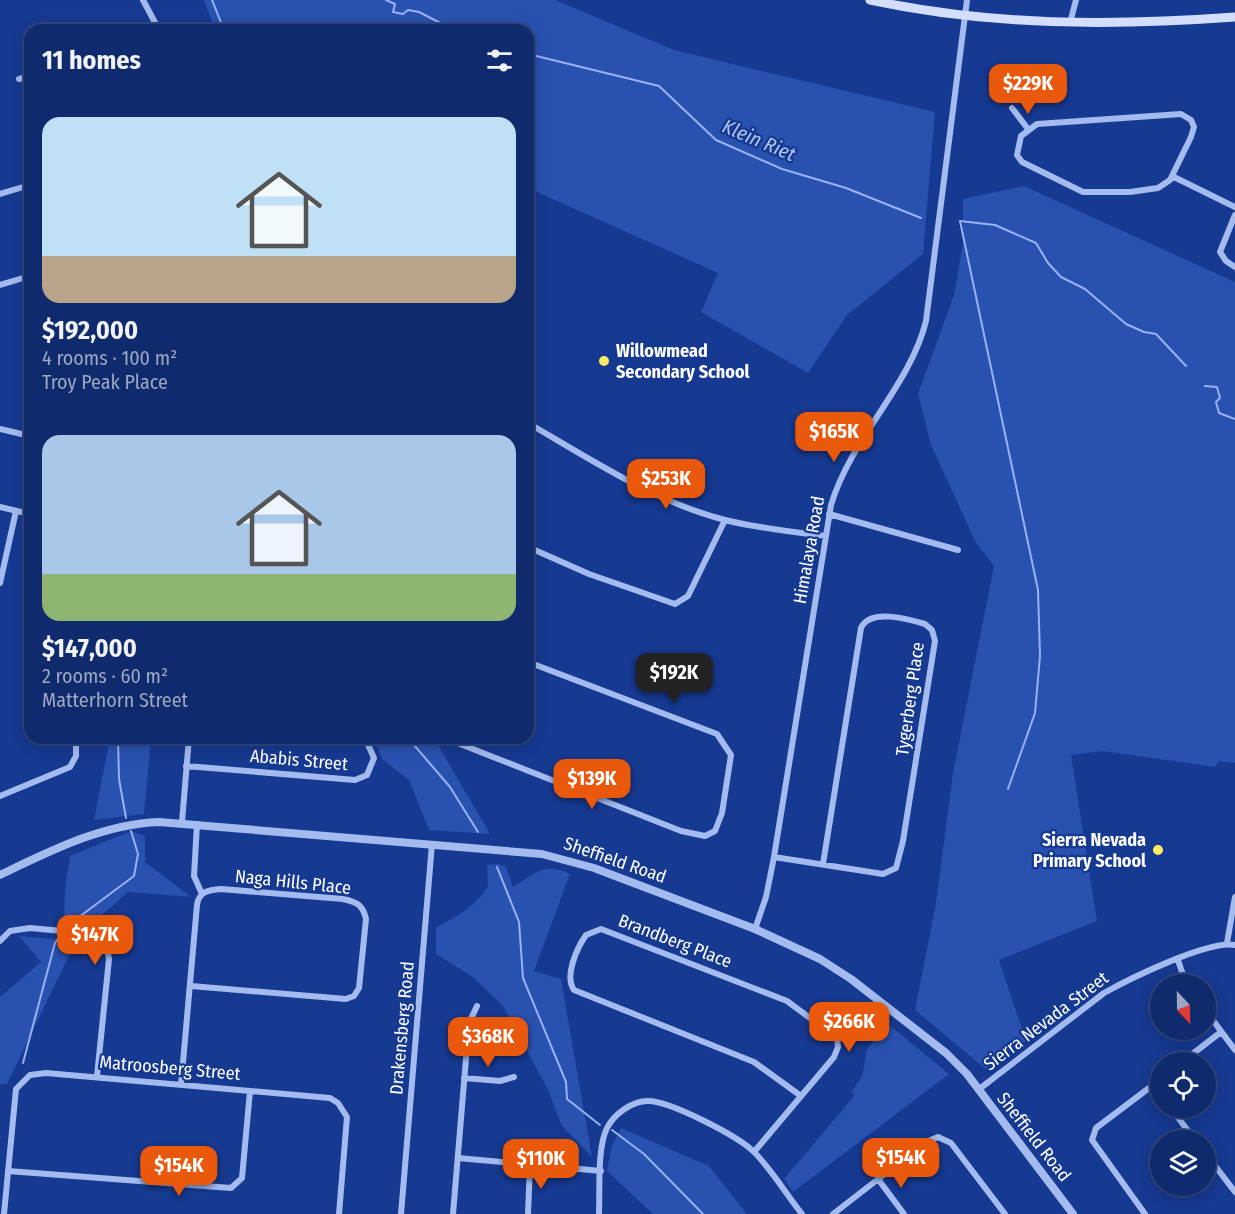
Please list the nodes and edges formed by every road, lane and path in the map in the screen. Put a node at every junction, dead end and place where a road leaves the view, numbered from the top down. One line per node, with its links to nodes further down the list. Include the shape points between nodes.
1 (143, 0): 7 (street)
2 (870, 0): 5 (main road)
3 (966, 0): 5 (street, Himalaya Road)
4 (1076, 0): 8 (street)
5 (965, 17): 8 (main road); 27 (street, Himalaya Road, via 924,332 844,469)
6 (1235, 17): 8 (main road, via 1145,24)
7 (156, 24)
8 (1070, 24)
9 (24, 78): 10 (street)
10 (19, 79)
11 (1012, 108): 12 (street)
12 (1028, 129): 13 (street, via 1017,144 1020,160 1077,190 1149,190 1164,185); 13 (street, via 1047,122 1181,114 1191,120 1194,131)
13 (1172, 176): 16 (street)
14 (24, 187): 15 (street)
15 (0, 194)
16 (1235, 207)
17 (1235, 215): 18 (street, via 1220,252)
18 (1235, 267)
19 (24, 278): 20 (street)
20 (0, 285)
21 (534, 426): 28 (street, via 629,481)
22 (0, 429): 23 (street)
23 (24, 435)
24 (0, 507): 25 (street)
25 (16, 511): 26 (street); 32 (street)
26 (24, 513)
27 (829, 514): 29 (street, Himalaya Road); 31 (street)
28 (724, 520): 29 (street); 30 (street, via 688,596 675,604)
29 (825, 536): 43 (street, Himalaya Road)
30 (534, 550)
31 (958, 550)
32 (0, 583)
33 (534, 664): 37 (street, via 717,734 731,755 722,813 715,831 705,836 681,831)
34 (76, 744): 39 (street, via 76,756 70,767)
35 (188, 744): 38 (street)
36 (368, 744): 38 (street, Ababis Street, via 374,758 367,775 356,780)
37 (460, 744)
38 (186, 766): 40 (street)
39 (0, 796)
40 (182, 822): 41 (street, Sheffield Road); 45 (street, Sheffield Road, via 119,826)
41 (197, 824): 42 (street, Sheffield Road); 46 (street, via 194,876)
42 (432, 844): 48 (street, Sheffield Road, via 542,854 578,862); 80 (street, Drakensberg Road)
43 (774, 856): 44 (street, Tygerberg Place); 48 (street, Himalaya Road)
44 (823, 864): 44 (street, Tygerberg Place, via 883,874 894,871 899,864 935,641 925,624 874,616 865,620 861,628)
45 (0, 875)
46 (202, 894): 54 (street, via 197,905); 54 (street, Naga Hills Place, via 221,889 344,899 360,904 366,919 359,988 346,999)
47 (1235, 897): 50 (street)
48 (755, 928): 65 (street, Sheffield Road, via 813,955 851,979 946,1053)
49 (0, 941): 60 (street, via 10,931 30,928 95,934 106,943 108,959)
50 (1227, 943): 51 (street, Sierra Nevada Street); 52 (street, Sierra Nevada Street)
51 (1235, 945)
52 (1178, 960): 53 (street); 65 (street, Sierra Nevada Street, via 1104,993)
53 (1183, 974)
54 (191, 986): 63 (street)
55 (477, 1006): 62 (street, via 469,1023)
56 (1216, 1025): 57 (street)
57 (1221, 1032): 58 (street); 59 (street)
58 (1235, 1050)
59 (1195, 1052)
60 (97, 1076): 63 (street, Matroosberg Street); 74 (street, Matroosberg Street, via 46,1073 24,1079 15,1095)
61 (514, 1077): 62 (street, via 500,1081)
62 (464, 1078): 71 (street)
63 (181, 1085): 66 (street, Matroosberg Street)
64 (1150, 1087): 89 (street, via 1096,1128 1092,1140)
65 (978, 1090): 88 (street, Sheffield Road)
66 (250, 1091): 74 (street, via 242,1178 231,1188); 79 (street, Matroosberg Street, via 330,1098 342,1108 347,1117)
67 (801, 1096): 67 (street, Brandberg Place, via 837,1049 837,1038 787,1000 601,929 586,935 571,973 574,990 754,1062); 70 (street, Brandberg Place)
68 (1178, 1118): 69 (street)
69 (1187, 1130)
70 (754, 1152): 75 (street, via 719,1128 662,1104 640,1102 619,1114 606,1130); 84 (street)
71 (458, 1158): 72 (street); 81 (street)
72 (530, 1165): 75 (street); 82 (street)
73 (1216, 1167): 77 (street)
74 (8, 1171): 78 (street, Matroosberg Street)
75 (601, 1171): 83 (street)
76 (878, 1179): 85 (street); 86 (street); 87 (street, via 926,1142 941,1138 951,1143)
77 (1235, 1192)
78 (4, 1214)
79 (339, 1214)
80 (401, 1214)
81 (453, 1214)
82 (528, 1214)
83 (599, 1214)
84 (802, 1214)
85 (832, 1214)
86 (904, 1214)
87 (1005, 1214)
88 (1073, 1214)
89 (1145, 1214)

